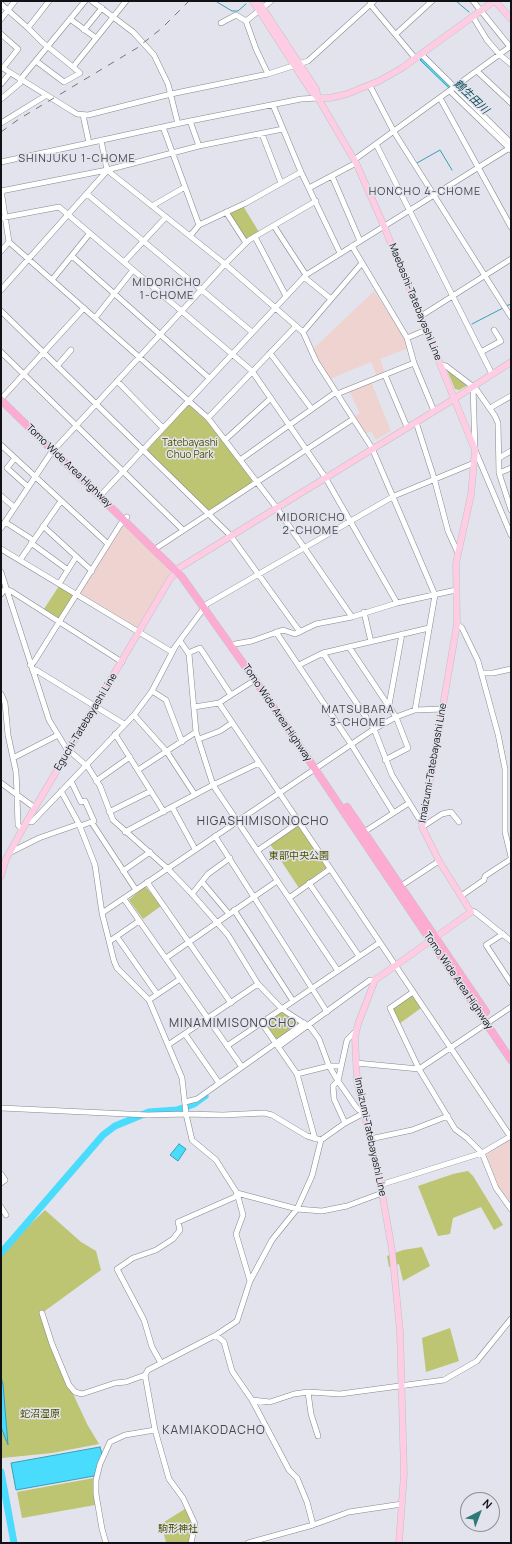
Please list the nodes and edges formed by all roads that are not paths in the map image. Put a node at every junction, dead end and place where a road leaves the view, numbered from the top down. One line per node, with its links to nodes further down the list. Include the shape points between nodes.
1 (15, 1): 15 (street)
2 (49, 1): 25 (street)
3 (84, 1): 22 (street)
4 (92, 1): 14 (street)
5 (126, 1): 18 (street)
6 (253, 1): 16 (main road)
7 (258, 1): 16 (main road)
8 (271, 1): 16 (street)
9 (432, 1): 27 (street)
10 (473, 1): 17 (street)
11 (495, 1): 17 (main road); 21 (main road)
12 (372, 2): 27 (street); 36 (street, via 308,61)
13 (1, 4): 15 (street)
14 (102, 8): 18 (street); 26 (street)
15 (8, 9): 20 (street); 25 (street)
16 (261, 9): 23 (street); 36 (main road, Maebashi-Tatebayashi Line)
17 (481, 11): 19 (main road); 31 (street)
18 (113, 16): 29 (street); 46 (street, via 150,49 160,65)
19 (473, 16): 32 (street, via 487,40); 33 (main road)
20 (1, 19)
21 (511, 19)
22 (70, 20): 26 (street); 30 (street)
23 (246, 21): 24 (street, via 236,15); 41 (street)
24 (221, 23)
25 (28, 28): 30 (street)
26 (84, 30): 29 (street)
27 (397, 33): 33 (street)
28 (1, 34): 37 (street, via 18,49)
29 (96, 38): 38 (street)
30 (47, 47): 34 (street); 38 (street)
31 (511, 47): 32 (street)
32 (500, 55): 35 (street); 39 (street)
33 (418, 56): 44 (main road); 45 (street)
34 (36, 61): 38 (street, via 64,82 80,73); 42 (street)
35 (511, 64)
36 (298, 65): 41 (street); 49 (main road, Maebashi-Tatebayashi Line, via 311,91)
37 (2, 67): 40 (street)
38 (73, 67)
39 (478, 72): 45 (street); 51 (street)
40 (10, 73): 42 (street); 43 (street)
41 (268, 74): 46 (street)
42 (20, 80): 47 (street); 48 (street, via 20,83)
43 (1, 84)
44 (370, 86): 49 (main road, via 330,98); 59 (street)
45 (452, 90): 50 (street); 65 (street)
46 (171, 94): 53 (street); 56 (street)
47 (45, 96): 53 (street); 55 (street)
48 (2, 97)
49 (318, 98): 52 (street); 67 (main road, Maebashi-Tatebayashi Line)
50 (440, 98): 59 (street); 69 (street)
51 (511, 103)
52 (273, 105): 54 (street); 58 (street)
53 (83, 115): 62 (street)
54 (190, 121): 56 (street); 64 (street)
55 (1, 123)
56 (178, 124): 57 (street)
57 (163, 127): 61 (street); 66 (street)
58 (283, 129): 60 (street); 71 (street)
59 (394, 132): 63 (street); 78 (street)
60 (262, 134): 64 (street); 73 (street)
61 (102, 140): 62 (street); 70 (street)
62 (89, 143): 68 (street)
63 (376, 144): 67 (street); 81 (street)
64 (199, 146): 66 (street)
65 (510, 147): 69 (street)
66 (172, 153): 70 (street); 74 (street)
67 (355, 161): 72 (street); 88 (main road, Maebashi-Tatebayashi Line)
68 (1, 162)
69 (478, 166): 78 (street); 89 (street)
70 (107, 170): 76 (street); 77 (street); 80 (street)
71 (301, 172): 73 (street); 75 (street)
72 (332, 176): 75 (street); 94 (street)
73 (281, 183): 82 (street)
74 (185, 187): 80 (street); 86 (street)
75 (309, 188): 79 (street)
76 (1, 191): 85 (street)
77 (87, 194): 83 (street); 93 (street)
78 (434, 194): 81 (street); 108 (street)
79 (316, 201): 87 (street); 99 (street)
80 (152, 206): 84 (street)
81 (410, 210): 88 (street); 114 (street)
82 (226, 212): 86 (street); 96 (street)
83 (68, 214): 85 (street, via 59,207); 90 (street); 101 (street)
84 (166, 216): 91 (street); 93 (street)
85 (3, 218): 95 (street)
86 (199, 225): 91 (street)
87 (274, 226): 92 (street); 107 (street)
88 (384, 226): 94 (street); 120 (main road, Maebashi-Tatebayashi Line)
89 (511, 228)
90 (90, 234): 100 (street); 103 (street)
91 (190, 236): 105 (street)
92 (255, 237): 96 (street); 113 (street)
93 (143, 241): 103 (street); 111 (street)
94 (360, 241): 97 (street)
95 (10, 242): 98 (street); 101 (street)
96 (246, 243): 105 (street)
97 (352, 246): 99 (street); 104 (street)
98 (1, 251)
99 (340, 253): 107 (street)
100 (72, 256): 109 (street); 112 (street)
101 (28, 259): 109 (street); 110 (street)
102 (511, 259): 108 (street)
103 (124, 262): 106 (street)
104 (362, 263): 115 (street); 129 (street)
105 (225, 264): 111 (street); 117 (street)
106 (133, 270): 112 (street); 119 (street)
107 (305, 276): 113 (street); 115 (street)
108 (485, 276): 114 (street); 121 (street)
109 (52, 280): 116 (street)
110 (1, 290)
111 (201, 290): 119 (street); 126 (street)
112 (114, 294): 122 (street); 128 (street)
113 (286, 296): 117 (street)
114 (453, 296): 120 (street); 133 (street)
115 (331, 299): 127 (street)
116 (84, 308): 122 (street); 132 (street)
117 (275, 308): 123 (street); 126 (street)
118 (1, 311): 132 (street)
119 (182, 311): 128 (street); 135 (street)
120 (421, 316): 124 (main road, Maebashi-Tatebayashi Line)
121 (511, 317)
122 (95, 318): 136 (street)
123 (296, 326): 127 (street); 134 (street)
124 (426, 330): 129 (street); 139 (main road, Maebashi-Tatebayashi Line)
125 (494, 330): 133 (street, via 501,341)
126 (252, 332): 135 (street)
127 (303, 332): 148 (street, via 316,362)
128 (160, 335): 136 (street); 145 (street)
129 (407, 338): 138 (street)
130 (71, 350): 140 (street)
131 (1, 352): 142 (street)
132 (43, 352): 140 (street); 142 (street)
133 (481, 352): 143 (street)
134 (270, 353): 141 (street); 155 (street)
135 (232, 354): 141 (street); 145 (street)
136 (139, 357): 146 (street); 153 (street)
137 (511, 362): 143 (main road)
138 (414, 363): 144 (street); 157 (street)
139 (440, 364): 147 (street); 152 (main road, Maebashi-Tatebayashi Line)
140 (57, 366): 154 (street)
141 (252, 371): 151 (street); 158 (street)
142 (24, 374): 150 (street); 162 (street)
143 (492, 374): 147 (main road)
144 (385, 375): 148 (street); 163 (street)
145 (209, 378): 153 (street)
146 (117, 381): 154 (street); 164 (street)
147 (473, 387): 152 (main road); 156 (street); 171 (street)
148 (336, 393): 155 (street); 159 (street)
149 (511, 396): 156 (street)
150 (1, 398): 168 (highway, Tomo Wide Area Highway)
151 (271, 398): 161 (street); 165 (street)
152 (454, 399): 157 (main road); 171 (main road)
153 (188, 401): 158 (street); 164 (street)
154 (96, 404): 162 (street); 169 (street)
155 (311, 408): 161 (street)
156 (490, 408): 174 (street, via 498,423)
157 (434, 410): 160 (main road)
158 (208, 418): 165 (street)
159 (353, 419): 167 (street); 170 (street)
160 (416, 422): 163 (main road); 182 (street)
161 (289, 424): 170 (street); 175 (street)
162 (76, 426): 168 (street); 178 (street)
163 (408, 427): 167 (main road)
164 (163, 428): 169 (street)
165 (225, 440): 175 (street)
166 (1, 445): 173 (street)
167 (372, 448): 181 (main road); 187 (street)
168 (54, 449): 180 (street); 185 (highway, Tomo Wide Area Highway)
169 (143, 449): 178 (street); 193 (street)
170 (306, 449): 181 (street); 183 (street)
171 (476, 450): 176 (main road, Imaizumi-Tatebayashi Line); 200 (street)
172 (511, 451): 174 (street)
173 (15, 458): 180 (street); 184 (street, via 7,468)
174 (498, 458): 179 (street)
175 (240, 460): 183 (street)
176 (474, 463): 182 (street); 207 (main road, Imaizumi-Tatebayashi Line, via 470,501)
177 (511, 468): 179 (street)
178 (123, 470): 185 (street); 199 (street)
179 (499, 473): 189 (street)
180 (35, 477): 184 (street); 188 (street)
181 (326, 477): 191 (main road); 195 (street)
182 (434, 478): 187 (street); 207 (street, via 448,531)
183 (257, 482): 191 (street); 193 (street)
184 (28, 487): 190 (street)
185 (101, 494): 194 (highway, Tomo Wide Area Highway)
186 (1, 496): 190 (street)
187 (394, 496): 195 (street); 220 (street)
188 (61, 501): 197 (street); 203 (street)
189 (510, 502): 192 (street)
190 (14, 508): 196 (street)
191 (276, 508): 201 (main road); 206 (street)
192 (511, 510)
193 (208, 514): 199 (street); 201 (street)
194 (126, 518): 203 (street); 204 (highway, Tomo Wide Area Highway); 210 (highway, Tomo Wide Area Highway)
195 (350, 521): 206 (street); 221 (street)
196 (5, 522): 198 (street); 202 (street)
197 (43, 526): 202 (street); 208 (street)
198 (1, 528)
199 (183, 530): 204 (street)
200 (511, 535)
201 (230, 536): 210 (main road); 214 (street)
202 (32, 542): 209 (street); 211 (street)
203 (108, 544): 212 (street)
204 (158, 547): 210 (highway, Tomo Wide Area Highway)
205 (1, 548): 209 (street)
206 (304, 548): 214 (street); 224 (street)
207 (457, 551): 217 (main road, Imaizumi-Tatebayashi Line)
208 (76, 557): 211 (street); 212 (street)
209 (20, 560): 215 (street)
210 (178, 569): 222 (highway, Tomo Wide Area Highway); 228 (main road, Eguchi-Tatebayashi Line)
211 (68, 570): 215 (street)
212 (92, 571): 219 (street)
213 (1, 572): 216 (street)
214 (258, 574): 222 (street); 230 (street)
215 (59, 584): 219 (street)
216 (7, 589): 218 (street); 225 (street); 241 (street)
217 (456, 590): 220 (street); 226 (main road, Imaizumi-Tatebayashi Line)
218 (1, 594)
219 (77, 594): 225 (street); 228 (street)
220 (435, 596): 221 (street); 227 (street)
221 (397, 603): 223 (street)
222 (205, 605): 232 (street); 234 (highway, Tomo Wide Area Highway); 244 (highway, Tomo Wide Area Highway)
223 (364, 612): 224 (street); 233 (street)
224 (352, 617): 230 (street, via 316,624)
225 (60, 622): 239 (street); 241 (street)
226 (457, 624): 243 (street, via 462,628); 253 (main road, Imaizumi-Tatebayashi Line)
227 (429, 628): 231 (street); 252 (street)
228 (139, 632): 236 (street); 239 (main road, Eguchi-Tatebayashi Line)
229 (276, 632): 230 (street); 234 (street); 240 (street)
230 (300, 632)
231 (402, 634): 233 (street); 250 (street)
232 (180, 641): 236 (street); 237 (street)
233 (371, 642): 235 (street)
234 (235, 644): 272 (highway, Tomo Wide Area Highway)
235 (349, 647): 238 (street); 250 (street)
236 (172, 652): 245 (street)
237 (188, 652): 247 (street, via 200,648); 251 (street)
238 (323, 653): 240 (street); 258 (street)
239 (122, 662): 249 (main road, Eguchi-Tatebayashi Line)
240 (298, 665): 264 (street)
241 (31, 667): 249 (street); 261 (street, via 47,716)
242 (511, 669): 243 (street)
243 (482, 673): 274 (street)
244 (255, 680): 247 (street); 272 (highway, Tomo Wide Area Highway)
245 (152, 691): 254 (street); 263 (street, via 166,700)
246 (1, 694): 267 (street, via 5,702)
247 (231, 695): 248 (street)
248 (219, 703): 251 (street); 256 (street)
249 (96, 706): 257 (street); 265 (main road, Eguchi-Tatebayashi Line)
250 (389, 706): 255 (street)
251 (194, 707): 259 (street)
252 (415, 710): 253 (street); 255 (street)
253 (443, 710): 298 (main road, Imaizumi-Tatebayashi Line)
254 (134, 715): 257 (street); 266 (street)
255 (396, 717): 258 (street); 269 (street, via 408,748)
256 (232, 723): 262 (street); 270 (street)
257 (124, 724): 260 (street)
258 (374, 728): 264 (street); 269 (street)
259 (196, 732): 262 (street); 263 (street)
260 (115, 734): 268 (street); 271 (street)
261 (58, 735): 265 (street); 267 (street)
262 (199, 739): 279 (street)
263 (182, 742): 266 (street)
264 (351, 744): 272 (street); 291 (street)
265 (69, 751): 271 (street); 288 (main road, Eguchi-Tatebayashi Line)
266 (167, 752): 275 (street); 285 (street)
267 (13, 758): 284 (street)
268 (130, 758): 275 (street); 277 (street)
269 (385, 760): 286 (street)
270 (259, 763): 279 (street); 283 (street)
271 (86, 764): 276 (street); 277 (street)
272 (317, 767): 283 (street); 301 (highway, Tomo Wide Area Highway); 334 (highway, Tomo Wide Area Highway)
273 (511, 767): 274 (street)
274 (504, 769): 308 (street, via 505,832)
275 (138, 770): 282 (street)
276 (71, 781): 281 (street); 296 (street, via 81,802 85,801 94,821)
277 (96, 781): 289 (street)
278 (1, 783): 284 (street)
279 (212, 785): 285 (street); 292 (street)
280 (1, 787): 284 (street)
281 (62, 790): 293 (street, via 32,822); 297 (street)
282 (151, 791): 289 (street); 290 (street)
283 (279, 792): 292 (street); 294 (street)
284 (17, 795): 288 (street); 299 (street, via 18,825)
285 (195, 795): 287 (street)
286 (409, 803): 291 (street); 298 (street)
287 (172, 807): 290 (street); 303 (street)
288 (35, 808): 293 (main road, Eguchi-Tatebayashi Line)
289 (109, 812): 300 (street)
290 (164, 812): 300 (street)
291 (393, 812): 301 (street)
292 (236, 820): 302 (street); 304 (street)
293 (27, 821): 299 (main road, Eguchi-Tatebayashi Line)
294 (299, 822): 304 (street); 312 (street)
295 (459, 822): 298 (street, via 451,812 442,814)
296 (92, 823): 297 (street); 313 (street)
297 (79, 825): 306 (street, via 39,838); 328 (street, via 95,865)
298 (422, 826): 309 (main road, Imaizumi-Tatebayashi Line)
299 (22, 830): 306 (main road, Eguchi-Tatebayashi Line)
300 (125, 832): 305 (street)
301 (364, 832): 319 (highway, Tomo Wide Area Highway)
302 (215, 836): 303 (street); 307 (street)
303 (195, 849): 310 (street)
304 (257, 851): 315 (street)
305 (150, 852): 310 (street); 313 (street)
306 (9, 853): 311 (main road, Eguchi-Tatebayashi Line)
307 (230, 858): 317 (street, via 208,874); 322 (street)
308 (511, 858): 323 (street)
309 (439, 861): 319 (street); 323 (main road, Imaizumi-Tatebayashi Line)
310 (167, 868): 316 (street); 321 (street)
311 (2, 869): 314 (main road, Eguchi-Tatebayashi Line)
312 (330, 869): 318 (street); 338 (street)
313 (123, 871): 320 (street)
314 (1, 876)
315 (277, 881): 322 (street); 324 (street)
316 (147, 882): 320 (street); 337 (street)
317 (202, 882): 321 (street); 329 (street)
318 (310, 883): 324 (street); 339 (street)
319 (400, 886): 334 (highway, Tomo Wide Area Highway)
320 (136, 890): 325 (street)
321 (192, 894): 331 (street)
322 (255, 896): 326 (street); 347 (street)
323 (462, 896): 327 (main road, Imaizumi-Tatebayashi Line)
324 (289, 898): 342 (street)
325 (124, 899): 328 (street); 330 (street)
326 (234, 910): 329 (street); 351 (street)
327 (471, 911): 332 (street, via 476,912); 334 (main road)
328 (102, 913): 335 (street)
329 (229, 914): 331 (street)
330 (139, 921): 333 (street); 340 (street)
331 (216, 922): 337 (street); 346 (street, via 228,935)
332 (503, 934): 336 (street); 345 (street, via 486,945)
333 (117, 937): 335 (street); 349 (street)
334 (433, 939): 341 (main road); 358 (highway, Tomo Wide Area Highway)
335 (110, 940): 350 (street, via 117,968)
336 (511, 941)
337 (188, 942): 340 (street); 352 (street)
338 (379, 943): 339 (street); 341 (street)
339 (359, 956): 342 (street)
340 (166, 958): 343 (street)
341 (395, 965): 344 (main road); 348 (street)
342 (338, 971): 347 (street)
343 (180, 979): 349 (street); 356 (street)
344 (375, 980): 355 (street, via 370,980); 360 (main road, Imaizumi-Tatebayashi Line)
345 (511, 983)
346 (258, 984): 352 (street); 354 (street)
347 (312, 988): 351 (street); 355 (street)
348 (413, 992): 365 (street); 372 (street, via 390,1008)
349 (158, 994): 350 (street)
350 (149, 1000): 362 (street)
351 (293, 1001): 354 (street)
352 (231, 1003): 356 (street)
353 (511, 1007): 358 (street)
354 (282, 1009): 357 (street); 359 (street)
355 (327, 1012): 359 (street)
356 (208, 1018): 361 (street); 364 (street)
357 (261, 1022): 363 (street); 364 (street)
358 (489, 1022): 365 (street); 366 (highway, Tomo Wide Area Highway); 367 (highway, Tomo Wide Area Highway)
359 (306, 1024): 363 (street); 369 (street, via 319,1039)
360 (356, 1031): 368 (main road, Imaizumi-Tatebayashi Line); 370 (street, via 347,1040)
361 (184, 1034): 362 (street); 375 (street)
362 (168, 1045): 376 (street, via 182,1078)
363 (277, 1045): 371 (street); 373 (street)
364 (227, 1046): 371 (street)
365 (450, 1048): 372 (street); 382 (street)
366 (511, 1051)
367 (511, 1060)
368 (356, 1063): 372 (street); 378 (main road, Imaizumi-Tatebayashi Line)
369 (329, 1066): 370 (street); 373 (street); 374 (street)
370 (341, 1066): 374 (street)
371 (242, 1067): 375 (street)
372 (419, 1068): 380 (street)
373 (297, 1074): 383 (street)
374 (338, 1081): 378 (street, via 356,1107); 381 (street, via 333,1086 334,1098)
375 (219, 1083): 376 (street, via 197,1099)
376 (185, 1102): 379 (street)
377 (1, 1108): 379 (street, via 148,1115)
378 (363, 1112): 381 (street); 384 (main road, Imaizumi-Tatebayashi Line)
379 (186, 1114): 383 (street, via 264,1113); 389 (street, via 192,1140 216,1160)
380 (448, 1116): 384 (street, via 412,1130); 385 (street, via 455,1129)
381 (345, 1123): 383 (street)
382 (511, 1136): 385 (street)
383 (318, 1139): 392 (street, via 312,1176)
384 (370, 1139): 388 (main road, Imaizumi-Tatebayashi Line)
385 (482, 1153): 388 (street); 393 (street, via 496,1188)
386 (1, 1174): 387 (street, via 5,1180)
387 (1, 1184)
388 (380, 1185): 390 (main road, Imaizumi-Tatebayashi Line)
389 (237, 1193): 392 (street); 395 (street, via 243,1215 236,1234); 399 (street, via 178,1222 180,1230 174,1239 156,1250 133,1258 117,1269 144,1320 152,1347)
390 (382, 1193): 392 (street, via 346,1206 322,1211); 401 (main road, Imaizumi-Tatebayashi Line, via 392,1250)
391 (1, 1209): 394 (street)
392 (297, 1209): 395 (street, via 272,1240)
393 (511, 1210)
394 (6, 1215)
395 (250, 1281): 398 (street, via 237,1321)
396 (42, 1313): 400 (street, via 69,1385 75,1392 82,1394)
397 (511, 1319): 401 (street, via 468,1367 444,1380)
398 (216, 1335): 399 (street); 403 (street, via 224,1342 232,1371)
399 (161, 1362): 400 (street)
400 (145, 1375): 404 (street)
401 (403, 1386): 402 (street, via 340,1394); 406 (main road, Imaizumi-Tatebayashi Line)
402 (308, 1392): 403 (street, via 277,1401); 405 (street)
403 (252, 1400): 407 (street, via 289,1470 297,1478)
404 (155, 1430): 408 (street, via 125,1435 110,1442 102,1459 97,1473 96,1494); 409 (street, via 169,1479 183,1498 195,1524)
405 (318, 1436)
406 (402, 1504): 407 (street, via 349,1512); 411 (main road, Imaizumi-Tatebayashi Line)
407 (314, 1525): 410 (street)
408 (106, 1543)
409 (191, 1543)
410 (248, 1543)
411 (399, 1543)

